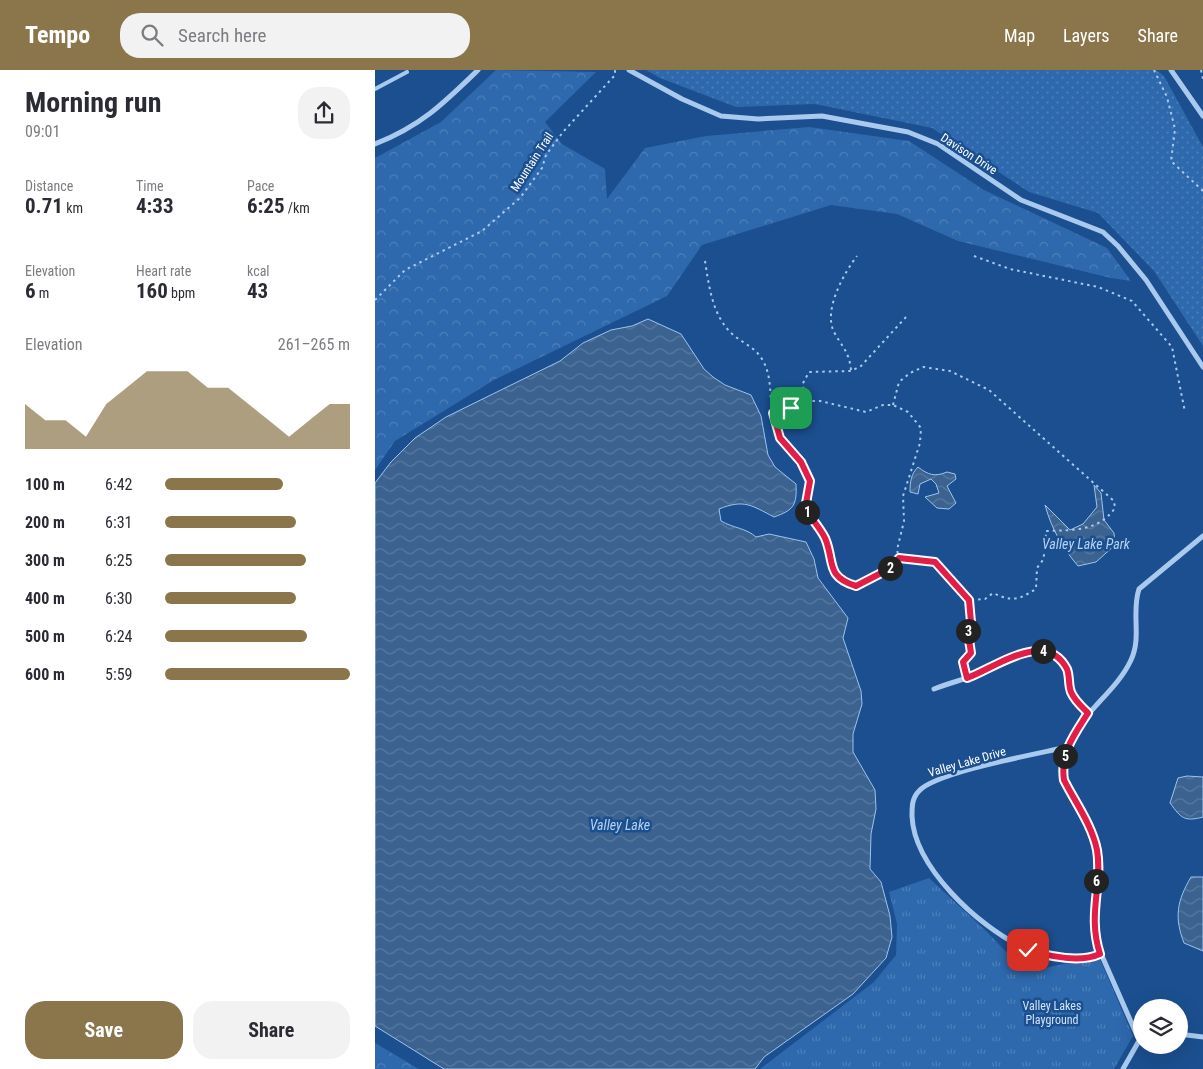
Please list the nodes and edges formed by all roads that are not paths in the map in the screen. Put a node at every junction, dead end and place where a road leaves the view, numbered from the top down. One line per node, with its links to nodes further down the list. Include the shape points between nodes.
1 (479, 70): 7 (street, via 425,119)
2 (629, 70): 8 (street, Davison Drive, via 721,116 758,119 822,116 908,132 938,144 1021,200 1103,232 1147,280)
3 (1171, 70): 6 (street)
4 (407, 72): 5 (lane)
5 (375, 89)
6 (1203, 116)
7 (375, 144)
8 (1203, 367)
9 (1203, 536): 11 (street, via 1139,589 1135,602 1137,638 1131,662)
10 (933, 689): 11 (street, via 1031,651 1052,653 1060,658 1070,676 1071,693)
11 (1088, 713): 12 (street)
12 (1067, 747): 13 (street, via 1064,780 1097,850 1093,925); 13 (street, Valley Lake Drive, via 927,784 914,798 912,822 918,845 933,870 950,891 995,930 1035,952 1082,958)
13 (1100, 954): 14 (street)
14 (1133, 1024)
15 (1188, 1035): 16 (street)
16 (1203, 1037)
17 (1133, 1051): 18 (street)
18 (1123, 1069)

